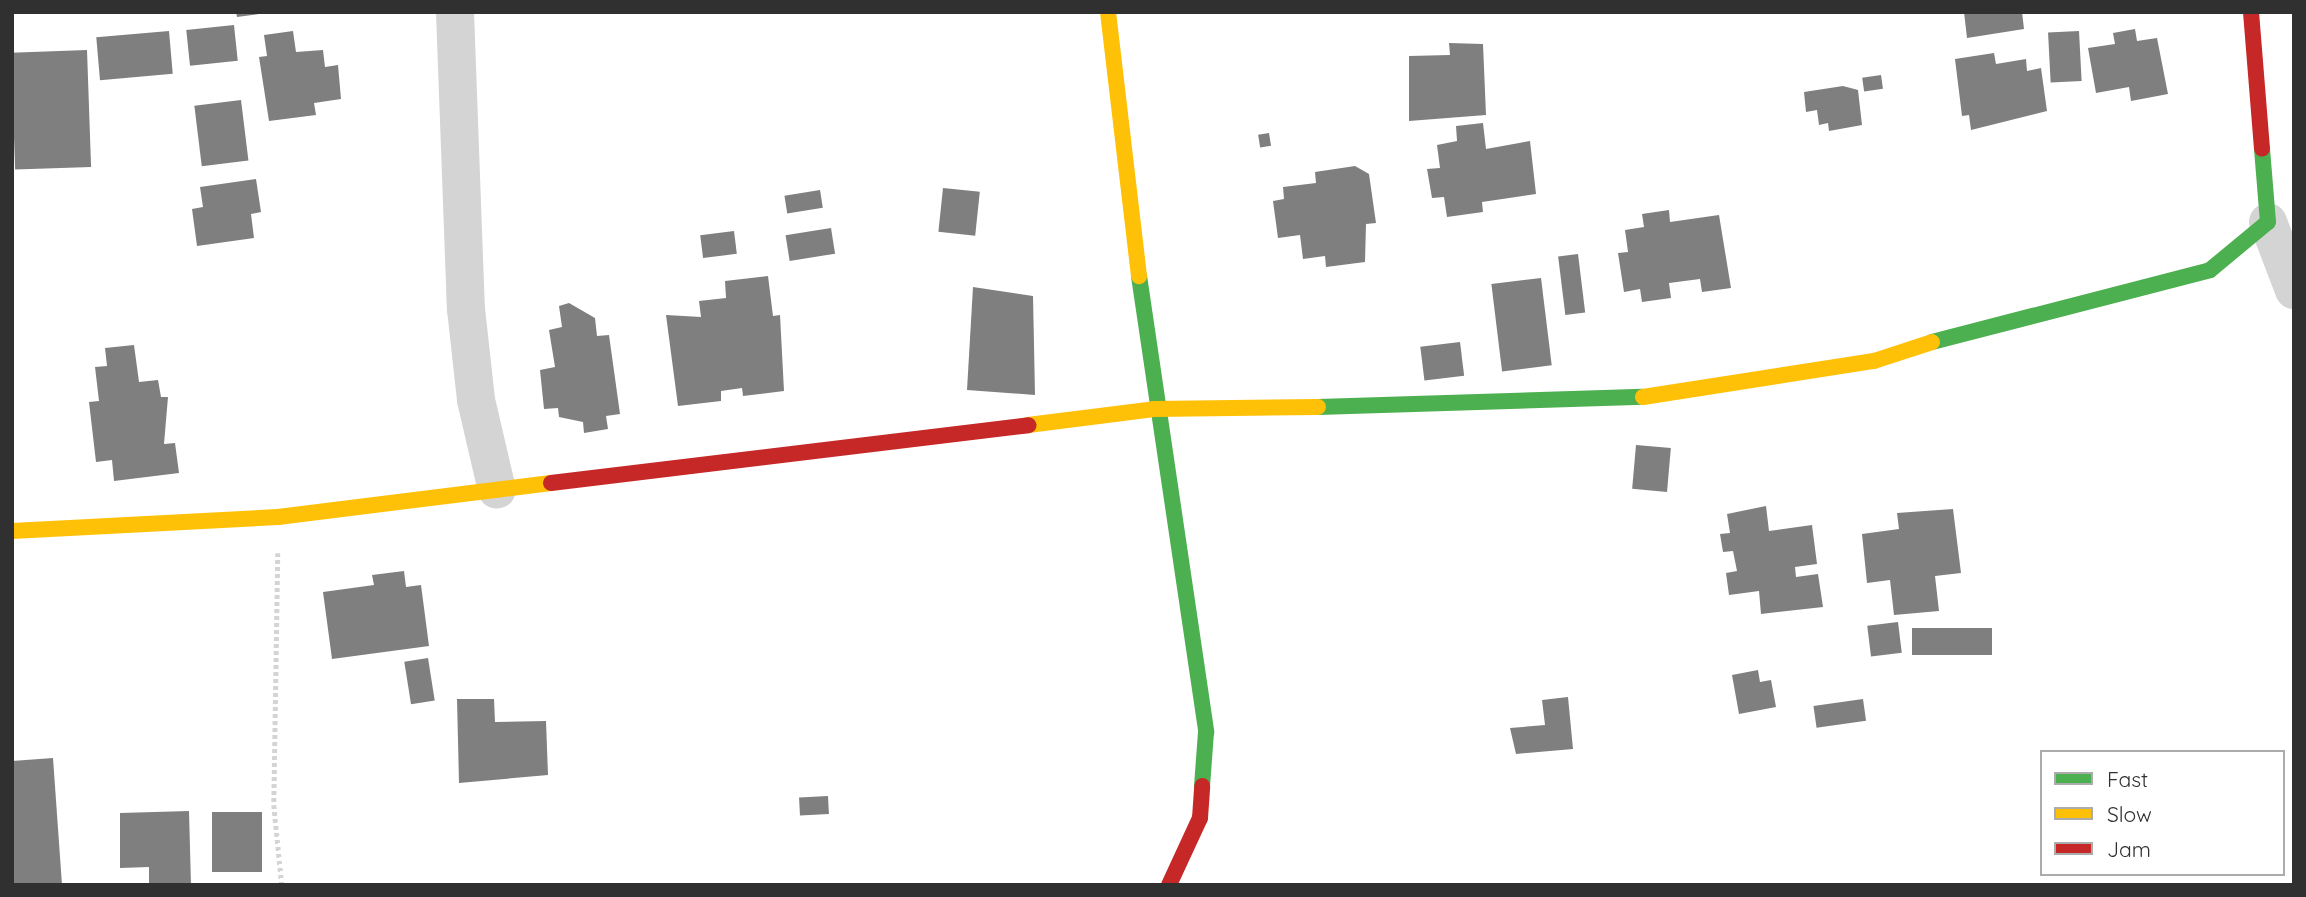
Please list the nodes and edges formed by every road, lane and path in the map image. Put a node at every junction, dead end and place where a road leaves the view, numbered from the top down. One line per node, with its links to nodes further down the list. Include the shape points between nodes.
1 (455, 12): 7 (street, via 466,309 477,400)
2 (1108, 12): 6 (street)
3 (2251, 12): 4 (street)
4 (2268, 222): 5 (street); 6 (street, via 2210,270 1982,326 1874,361 1683,395 1528,404)
5 (2294, 290)
6 (1154, 409): 7 (street); 11 (street, via 1206,732 1200,818)
7 (497, 490): 8 (street)
8 (278, 517): 9 (street); 10 (path, via 274,805)
9 (12, 531)
10 (282, 885)
11 (1169, 885)

